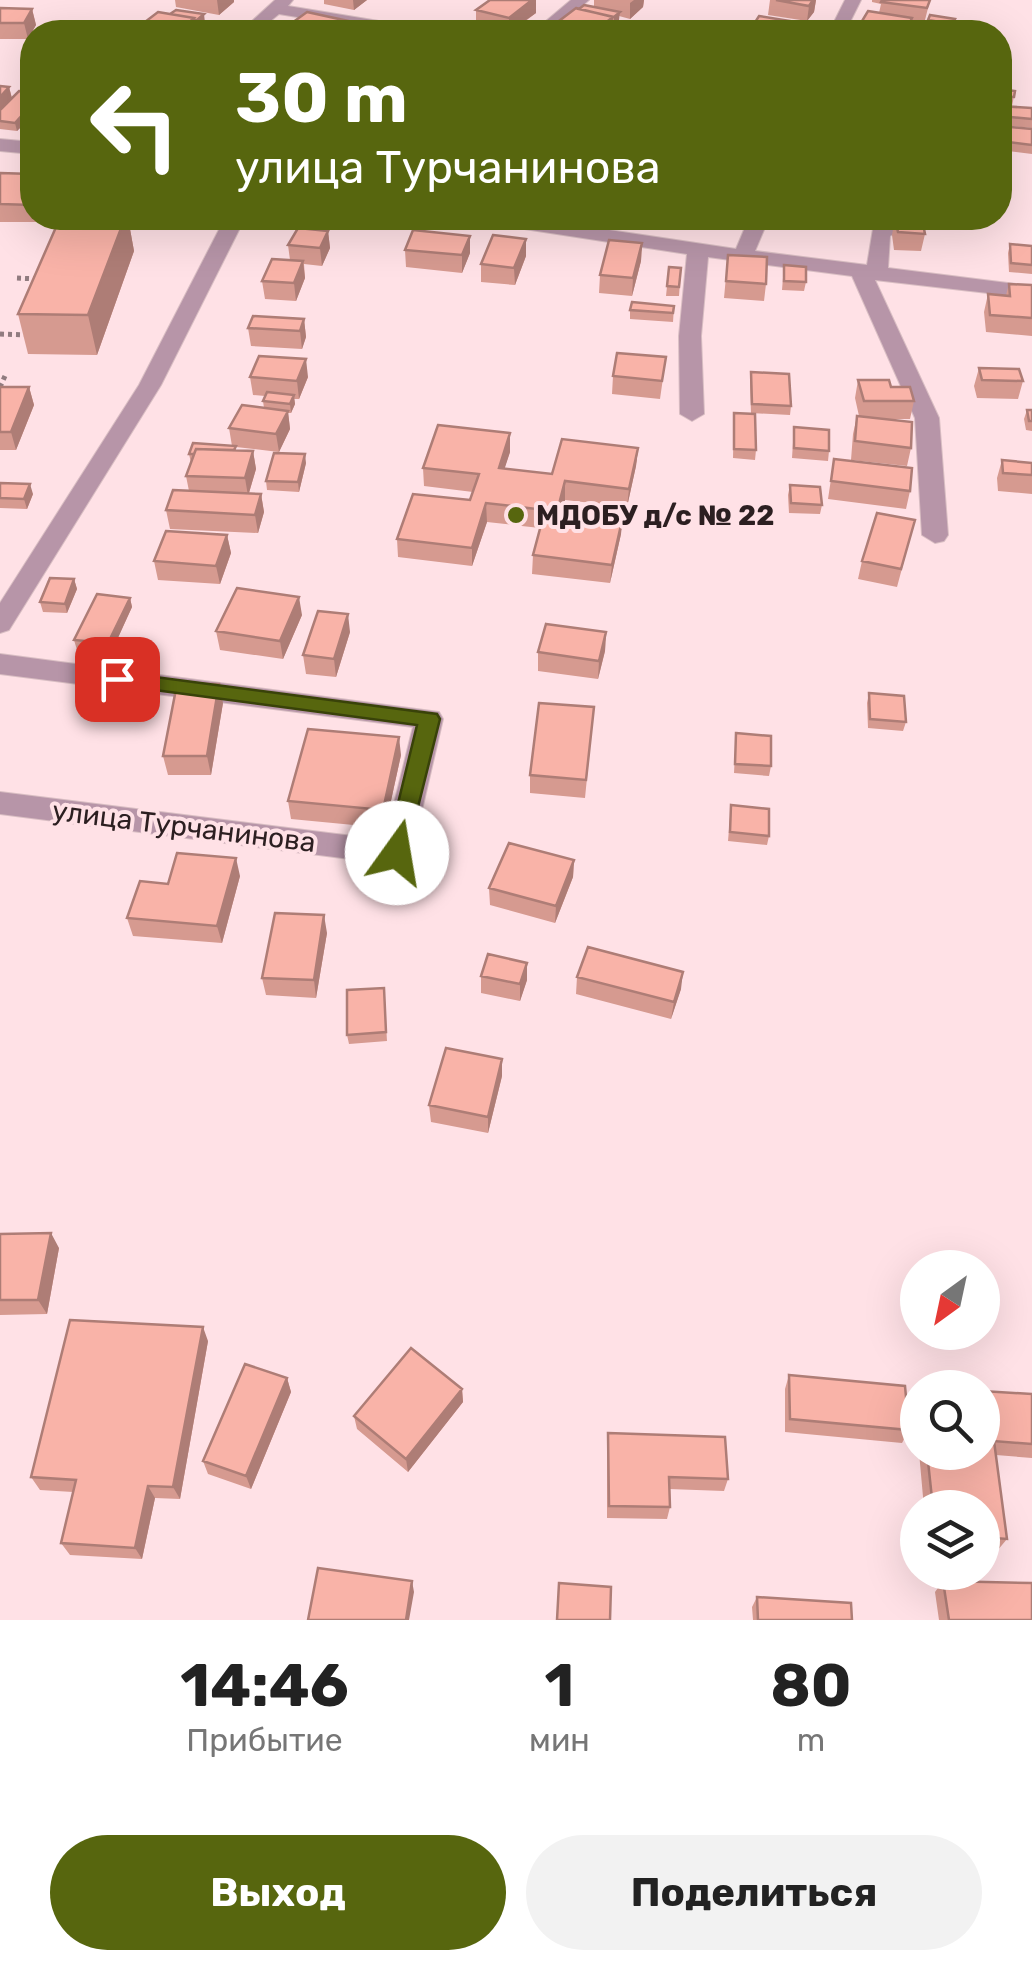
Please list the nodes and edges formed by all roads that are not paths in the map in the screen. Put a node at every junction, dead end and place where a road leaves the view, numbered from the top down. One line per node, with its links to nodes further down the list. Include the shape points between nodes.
1 (582, 0): 4 (street)
2 (280, 4): 3 (street)
3 (357, 20)
4 (556, 20)
5 (229, 230): 15 (street, via 150,385)
6 (569, 230): 9 (street)
7 (754, 230): 10 (street)
8 (886, 230): 11 (street)
9 (698, 250): 10 (street); 13 (street)
10 (743, 256): 11 (street)
11 (869, 273): 12 (street); 14 (street, via 927,418)
12 (1032, 292)
13 (692, 414)
14 (935, 535)
15 (0, 624)
16 (0, 664): 17 (street, улица Турчанинова, via 429,719 397,853)
17 (0, 803)

